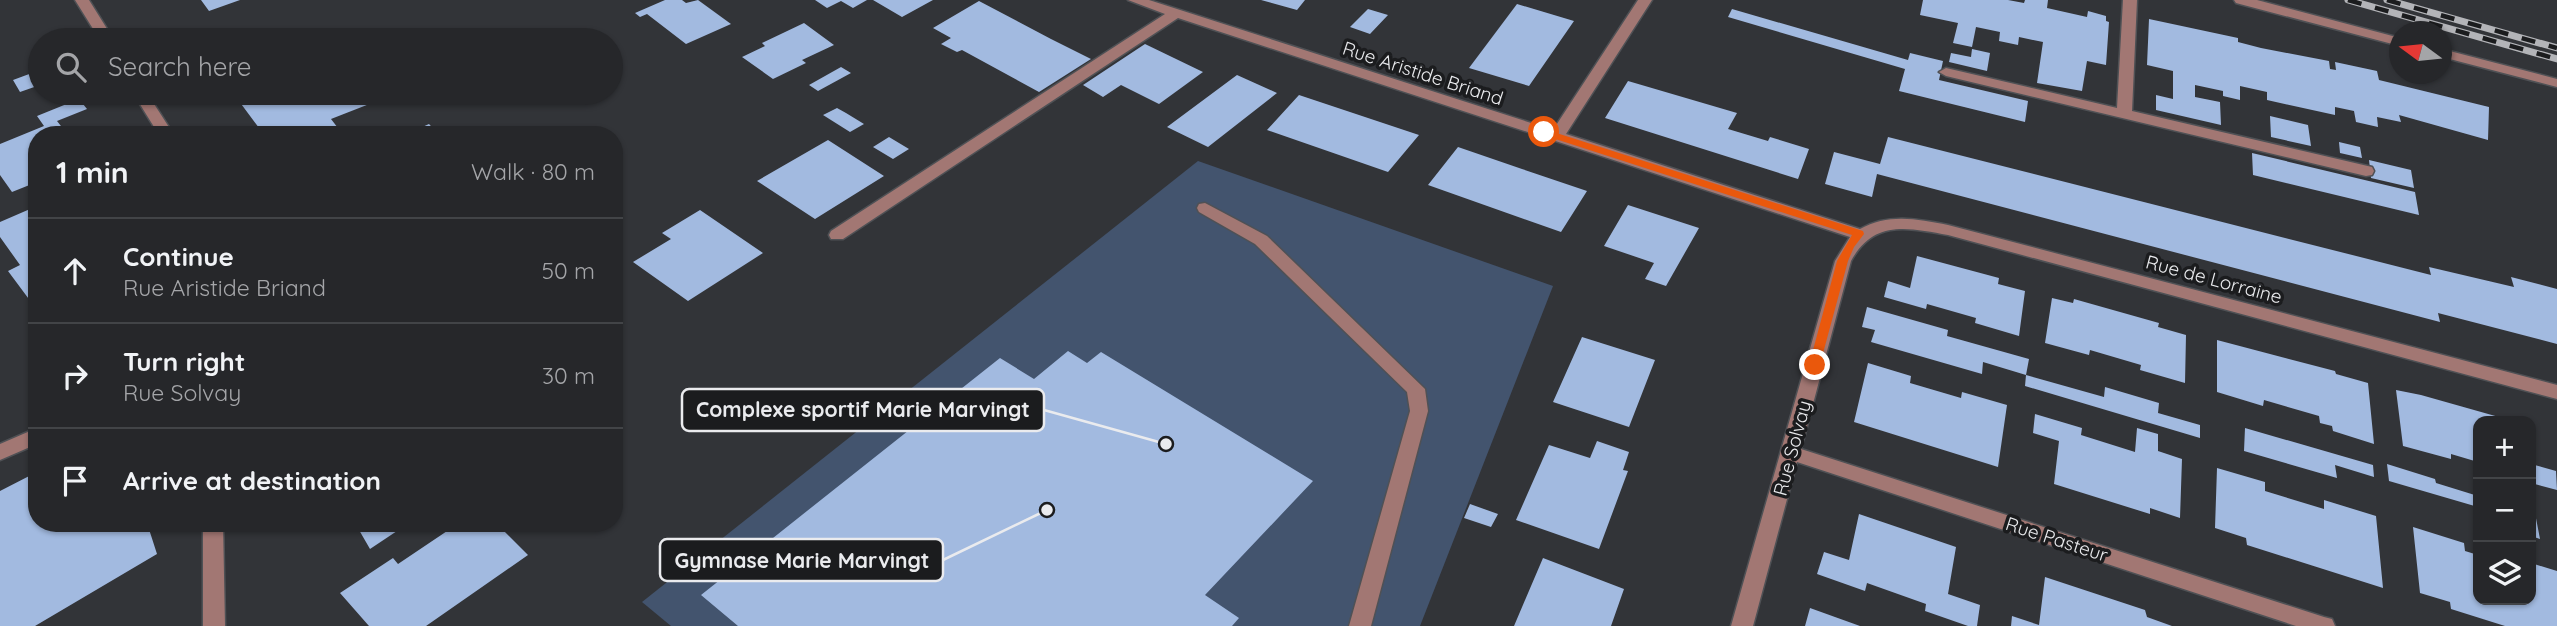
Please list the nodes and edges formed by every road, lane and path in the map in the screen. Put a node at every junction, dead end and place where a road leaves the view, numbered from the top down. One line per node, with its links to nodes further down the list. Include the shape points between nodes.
1 (82, 0): 8 (street)
2 (1135, 0): 6 (street, Rue Aristide Briand)
3 (1645, 0): 16 (street)
4 (2130, 0): 14 (street)
5 (2241, 0): 9 (street)
6 (1161, 4): 7 (street, Rue Aristide Briand)
7 (1175, 14): 16 (street, Rue Aristide Briand); 20 (street)
8 (100, 28)
9 (2389, 39)
10 (2452, 56): 12 (street)
11 (1946, 72): 14 (street)
12 (2557, 83)
13 (148, 105): 15 (street)
14 (2124, 114): 17 (street)
15 (161, 126)
16 (1557, 136): 19 (street, Rue Aristide Briand)
17 (2366, 171)
18 (1205, 208): 27 (street, via 1261,240 1416,388 1419,411)
19 (1859, 234): 21 (street, Rue de Lorraine, via 1896,224 1948,230); 24 (street, Rue Solvay, via 1843,261)
20 (837, 235)
21 (2557, 392)
22 (28, 439): 23 (street)
23 (0, 453)
24 (1791, 453): 28 (street, Rue Solvay); 29 (street, Rue Pasteur)
25 (213, 532): 26 (street)
26 (214, 626)
27 (1360, 626)
28 (1742, 626)
29 (2324, 626)

